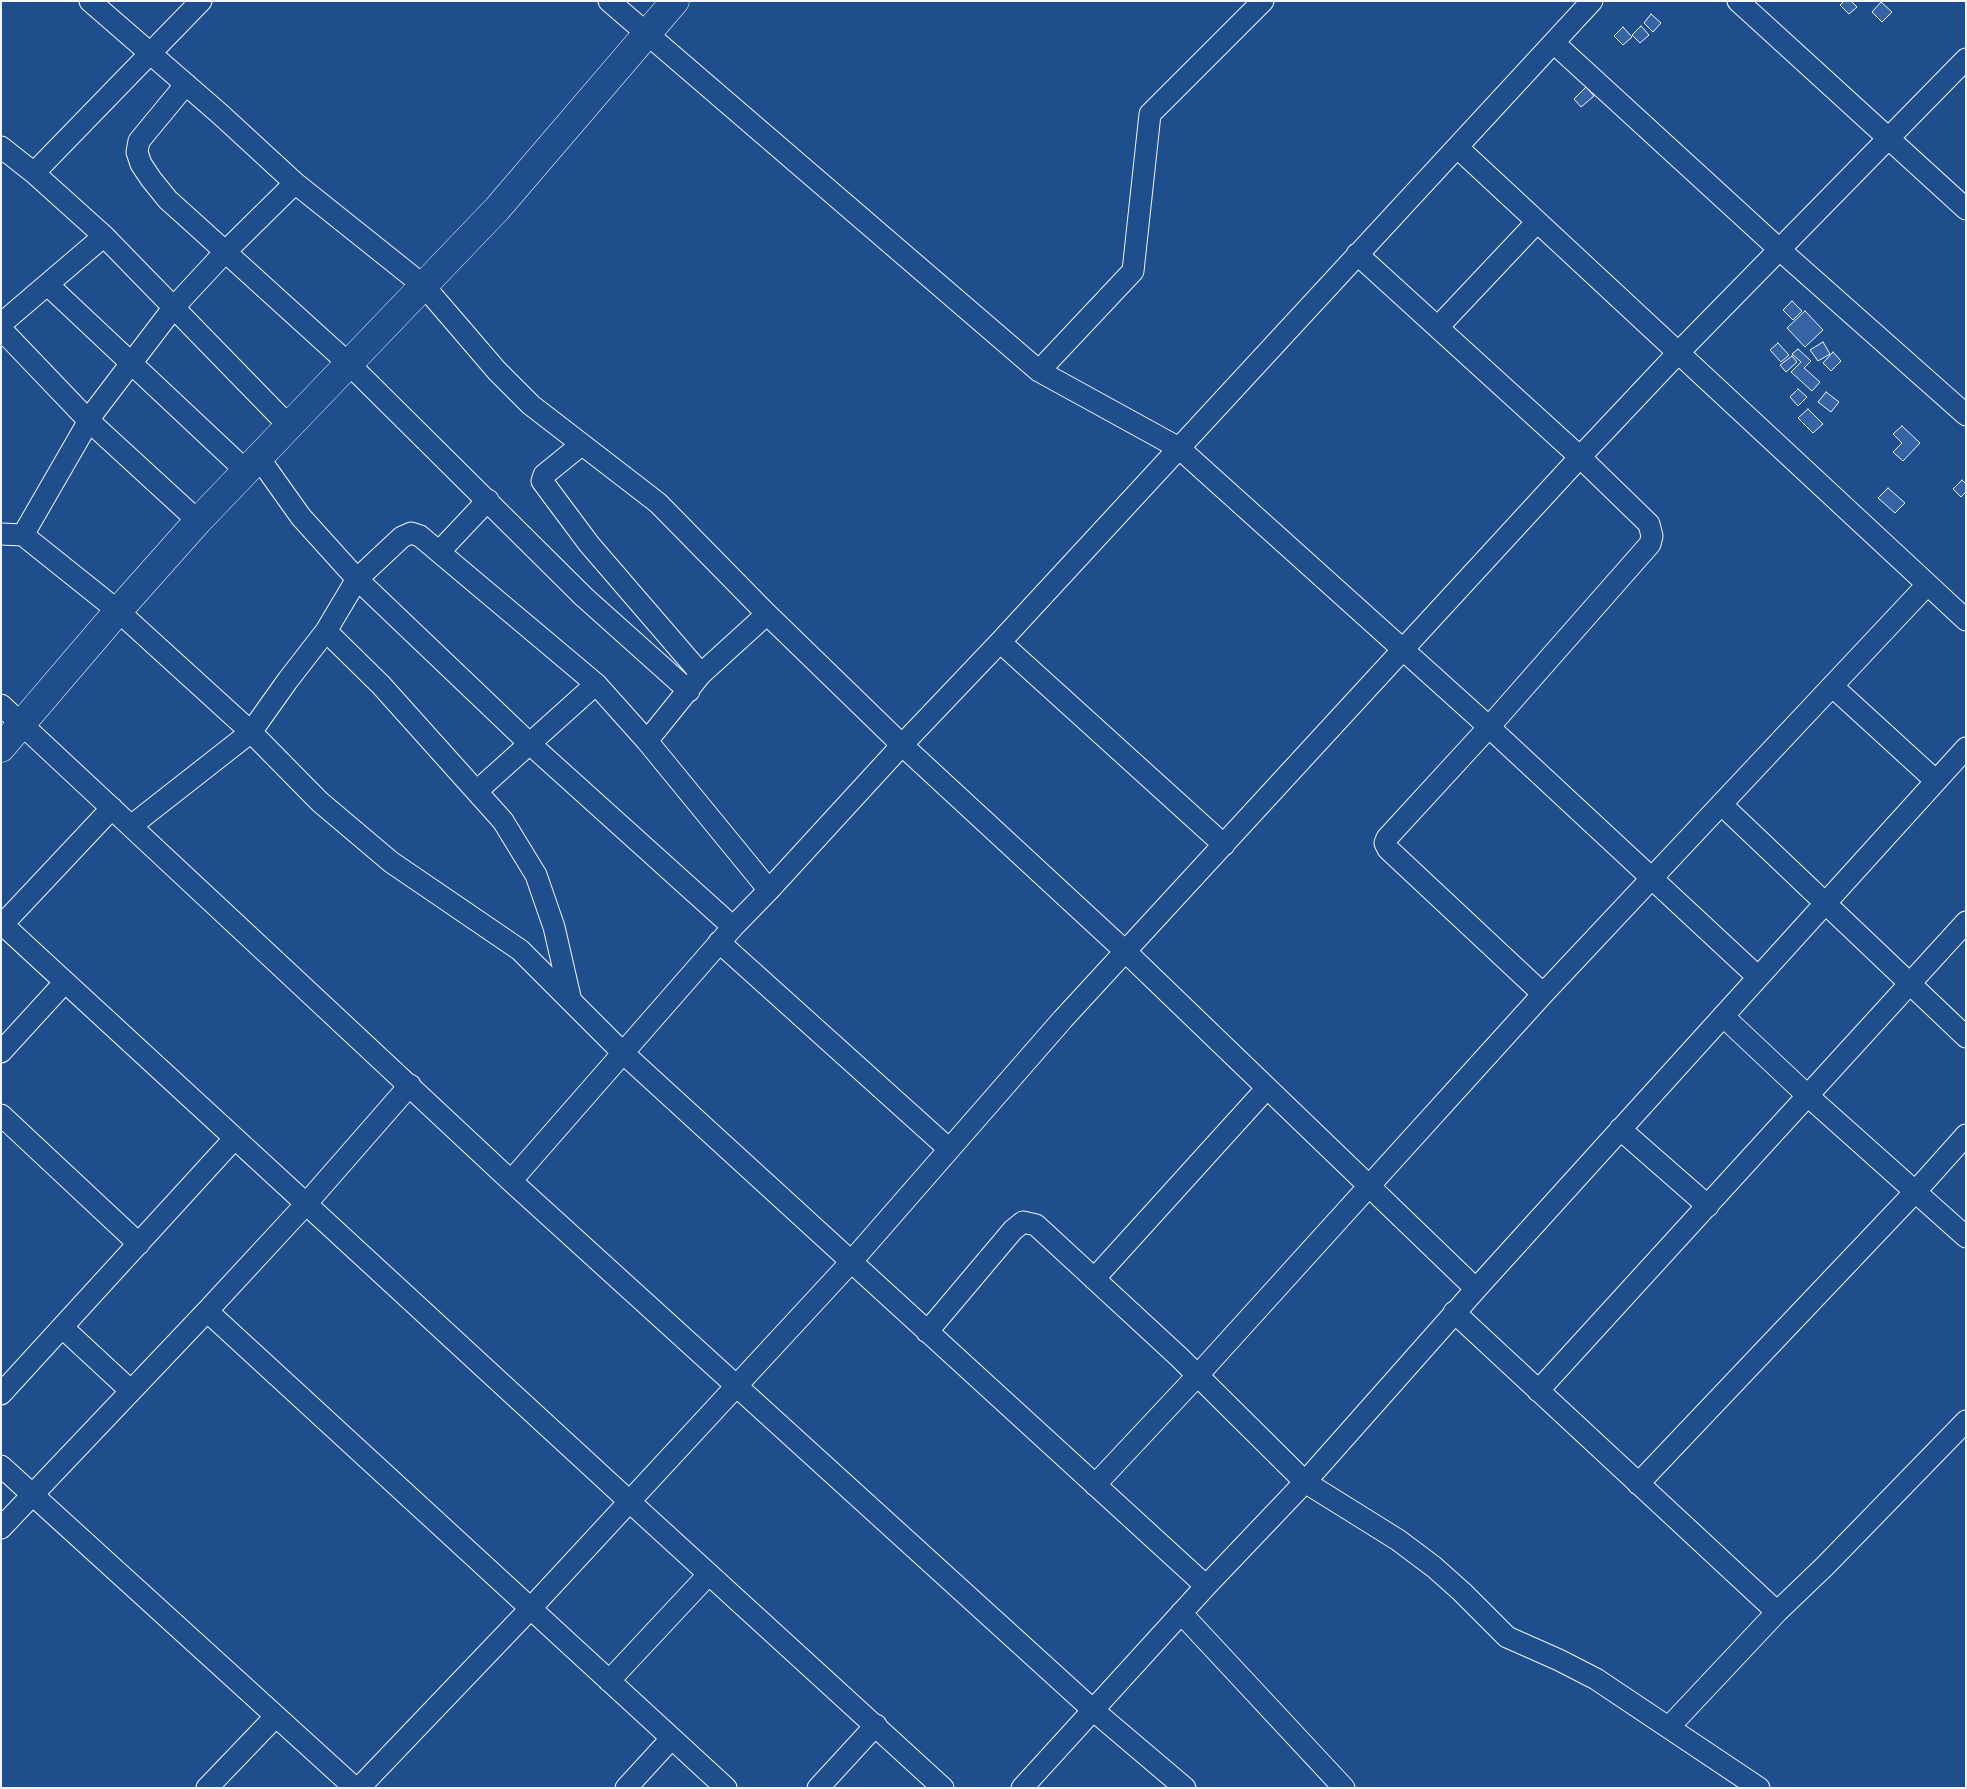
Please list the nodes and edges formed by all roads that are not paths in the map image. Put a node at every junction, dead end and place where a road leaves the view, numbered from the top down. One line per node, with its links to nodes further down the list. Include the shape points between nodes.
1 (90, 1): 10 (street)
2 (201, 1): 10 (street)
3 (609, 1): 8 (street)
4 (676, 1): 8 (main road)
5 (1263, 1): 33 (street, via 1150,114 1133,271)
6 (1592, 1): 9 (street)
7 (1738, 1): 13 (street)
8 (648, 35): 25 (main road, via 497,209); 33 (street)
9 (1554, 43): 15 (street); 21 (street)
10 (151, 55): 12 (street); 16 (street)
11 (1966, 60): 13 (street)
12 (186, 84): 17 (street); 22 (street, via 139,141 137,152 141,164 168,200)
13 (1888, 140): 18 (street); 21 (street)
14 (1, 147): 16 (street)
15 (1458, 148): 19 (street); 23 (street)
16 (34, 173): 20 (street)
17 (295, 183): 22 (street); 25 (street)
18 (1966, 209)
19 (1537, 222): 28 (street); 30 (street)
20 (104, 236): 24 (street); 26 (street)
21 (1780, 250): 30 (street); 34 (street)
22 (226, 251): 26 (street); 32 (street)
23 (1357, 254): 28 (street); 38 (street)
24 (48, 285): 27 (street); 31 (street)
25 (424, 286): 32 (main road); 37 (street, via 530,405)
26 (174, 307): 31 (street); 36 (street)
27 (1, 324)
28 (1438, 327): 39 (street)
29 (1, 329): 35 (street)
30 (1678, 353): 39 (street); 47 (street)
31 (132, 363): 35 (street); 40 (street)
32 (349, 364): 36 (main road); 41 (street)
33 (1039, 371): 38 (street)
34 (1966, 415)
35 (89, 421): 42 (street); 44 (street)
36 (290, 427): 40 (main road)
37 (581, 445): 49 (street, via 658,503); 54 (street, via 544,475 542,481)
38 (1179, 448): 52 (street); 53 (street)
39 (1580, 457): 53 (street); 59 (street, via 1649,524 1650,544)
40 (252, 464): 42 (main road); 46 (street)
41 (488, 500): 45 (street); 54 (street, via 584,597)
42 (198, 521): 48 (main road)
43 (1, 534): 44 (street)
44 (23, 535): 48 (street)
45 (439, 552): 46 (street, via 420,536 411,533 402,537); 55 (street)
46 (357, 579): 51 (street); 62 (street)
47 (1927, 585): 50 (street); 56 (street)
48 (118, 611): 58 (main road); 60 (street)
49 (767, 614): 54 (street); 63 (street)
50 (1966, 620)
51 (326, 631): 60 (street); 67 (street, via 381,685)
52 (1000, 642): 63 (street); 71 (street)
53 (1403, 650): 59 (street); 71 (street)
54 (695, 682): 61 (street)
55 (596, 684): 61 (street); 62 (street)
56 (1832, 686): 66 (street); 68 (street)
57 (1, 705): 58 (street)
58 (22, 724): 64 (main road); 69 (street)
59 (1489, 727): 72 (street); 82 (street, via 1385,843)
60 (251, 732): 70 (street); 83 (street, via 320,802 391,862 511,944)
61 (647, 741): 73 (street)
62 (530, 744): 67 (street); 77 (street)
63 (902, 745): 73 (street); 78 (street)
64 (1, 748)
65 (1966, 748): 66 (street)
66 (1936, 781): 74 (street)
67 (477, 791): 83 (street, via 503,821 536,874 554,927)
68 (1722, 805): 72 (street); 74 (street)
69 (112, 808): 70 (street); 76 (street)
70 (131, 826): 88 (street)
71 (1224, 844): 78 (street)
72 (1653, 878): 79 (street); 82 (street)
73 (769, 890): 77 (street)
74 (1825, 902): 79 (street); 81 (street)
75 (1966, 922): 81 (street)
76 (2, 924): 80 (street)
77 (726, 934): 87 (street); 95 (street)
78 (1126, 952): 89 (street); 95 (street)
79 (1758, 977): 84 (street)
80 (65, 982): 86 (street); 94 (street)
81 (1910, 982): 85 (street); 90 (street)
82 (1543, 994): 97 (street)
83 (572, 1002): 87 (street)
84 (1723, 1016): 90 (street); 92 (street)
85 (1966, 1037)
86 (1, 1052)
87 (622, 1052): 96 (street); 103 (street)
88 (410, 1085): 96 (street); 99 (street)
89 (1267, 1088): 97 (street); 104 (street)
90 (1808, 1096): 98 (street); 100 (street)
91 (1, 1115): 102 (street)
92 (1620, 1129): 100 (street); 105 (street)
93 (1966, 1135): 98 (street)
94 (234, 1139): 99 (street); 102 (street)
95 (949, 1149): 103 (street)
96 (511, 1181): 111 (street)
97 (1368, 1186): 105 (street); 110 (street)
98 (1914, 1192): 101 (street); 118 (street)
99 (306, 1204): 106 (street); 121 (street)
100 (1708, 1206): 113 (street)
101 (1966, 1237)
102 (139, 1244): 108 (street)
103 (851, 1262): 109 (street); 111 (street)
104 (1094, 1278): 109 (street, via 1036,1225 1023,1222); 110 (street)
105 (1476, 1289): 107 (street)
106 (207, 1311): 112 (street); 125 (street)
107 (1454, 1312): 113 (street); 117 (street)
108 (62, 1328): 112 (street); 114 (street)
109 (927, 1332): 119 (street)
110 (1197, 1376): 117 (street); 119 (street)
111 (736, 1385): 121 (street); 129 (street)
112 (131, 1391): 120 (street)
113 (1538, 1391): 118 (street)
114 (1, 1394)
115 (1963, 1429): 126 (street)
116 (1, 1466): 120 (street)
117 (1305, 1482): 124 (street); 132 (street, via 1398,1540 1434,1567 1507,1637 1596,1679)
118 (1638, 1484): 126 (street)
119 (1095, 1485): 124 (street)
120 (32, 1495): 122 (street); 130 (street)
121 (630, 1502): 123 (street); 125 (street)
122 (1, 1528)
123 (709, 1574): 128 (street); 131 (street)
124 (1206, 1586): 127 (street)
125 (531, 1608): 128 (street); 136 (street)
126 (1776, 1612): 132 (street)
127 (1181, 1613): 129 (street); 143 (street)
128 (609, 1681): 133 (street)
129 (1093, 1710): 141 (street); 142 (street)
130 (276, 1716): 134 (street); 135 (street)
131 (876, 1725): 139 (street); 140 (street)
132 (1669, 1727): 144 (street)
133 (671, 1739): 137 (street); 138 (street)
134 (207, 1788)
135 (354, 1788)
136 (359, 1788)
137 (626, 1788)
138 (726, 1788)
139 (818, 1788)
140 (943, 1788)
141 (1022, 1788)
142 (1185, 1788)
143 (1344, 1788)
144 (1759, 1788)

